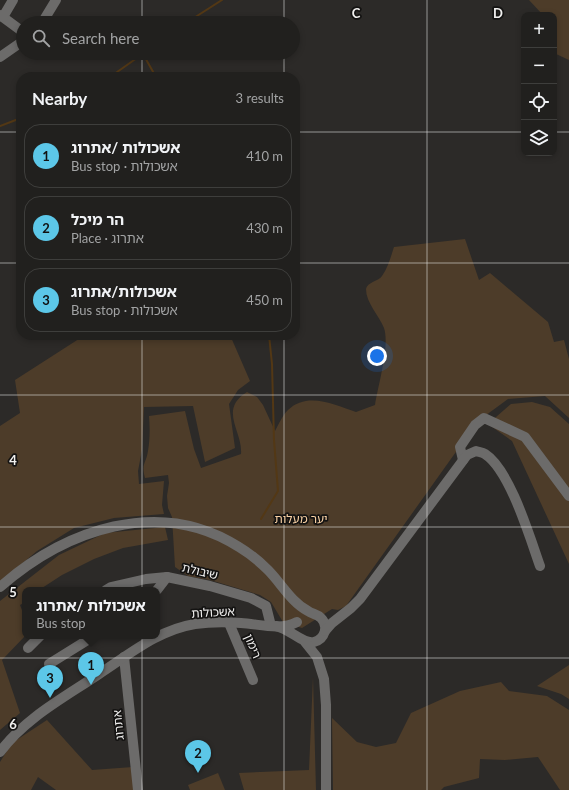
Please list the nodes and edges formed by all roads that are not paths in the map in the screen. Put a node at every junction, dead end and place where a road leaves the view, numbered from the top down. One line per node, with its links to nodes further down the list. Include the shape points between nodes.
1 (13, 0): 3 (street)
2 (56, 0): 4 (street)
3 (1, 16): 5 (street)
4 (46, 16)
5 (16, 27)
6 (16, 46): 7 (street)
7 (0, 57)
8 (463, 460): 9 (street, via 460,447 475,425 484,418 525,437); 10 (street, via 476,451 485,454 504,476 522,514); 16 (street, via 360,599)
9 (569, 496)
10 (540, 566)
11 (167, 577): 13 (street, שיבולת); 14 (street); 20 (street, שיבולת, via 251,598 266,606)
12 (0, 587): 15 (street, via 17,572 79,536 112,526 145,522 177,524 209,532 239,547 267,569)
13 (115, 587)
14 (159, 587)
15 (293, 599): 17 (street); 18 (street, via 298,610)
16 (345, 612): 17 (street, via 330,618); 21 (street)
17 (316, 615): 18 (street, via 305,615); 21 (street, via 324,622)
18 (298, 621): 20 (street, אשכולות, via 288,626); 26 (street, via 296,630)
19 (229, 623): 20 (street, אשכולות); 22 (street, אשכולות, via 180,628); 31 (street, רימון)
20 (274, 626): 26 (street, אשכולות, via 290,631)
21 (325, 632): 26 (street, via 316,642); 30 (street, אשכולות, via 322,644)
22 (160, 636)
23 (37, 639): 27 (street)
24 (89, 639): 29 (street)
25 (154, 639): 28 (street, אשכולות)
26 (303, 640): 30 (street, אשכולות, via 317,657)
27 (28, 648)
28 (124, 657): 32 (street, אשכולות, via 30,721); 33 (street, אתרוג)
29 (49, 664)
30 (322, 674): 34 (street, אשכולות, via 326,705)
31 (253, 680)
32 (0, 752)
33 (138, 790)
34 (326, 790)

